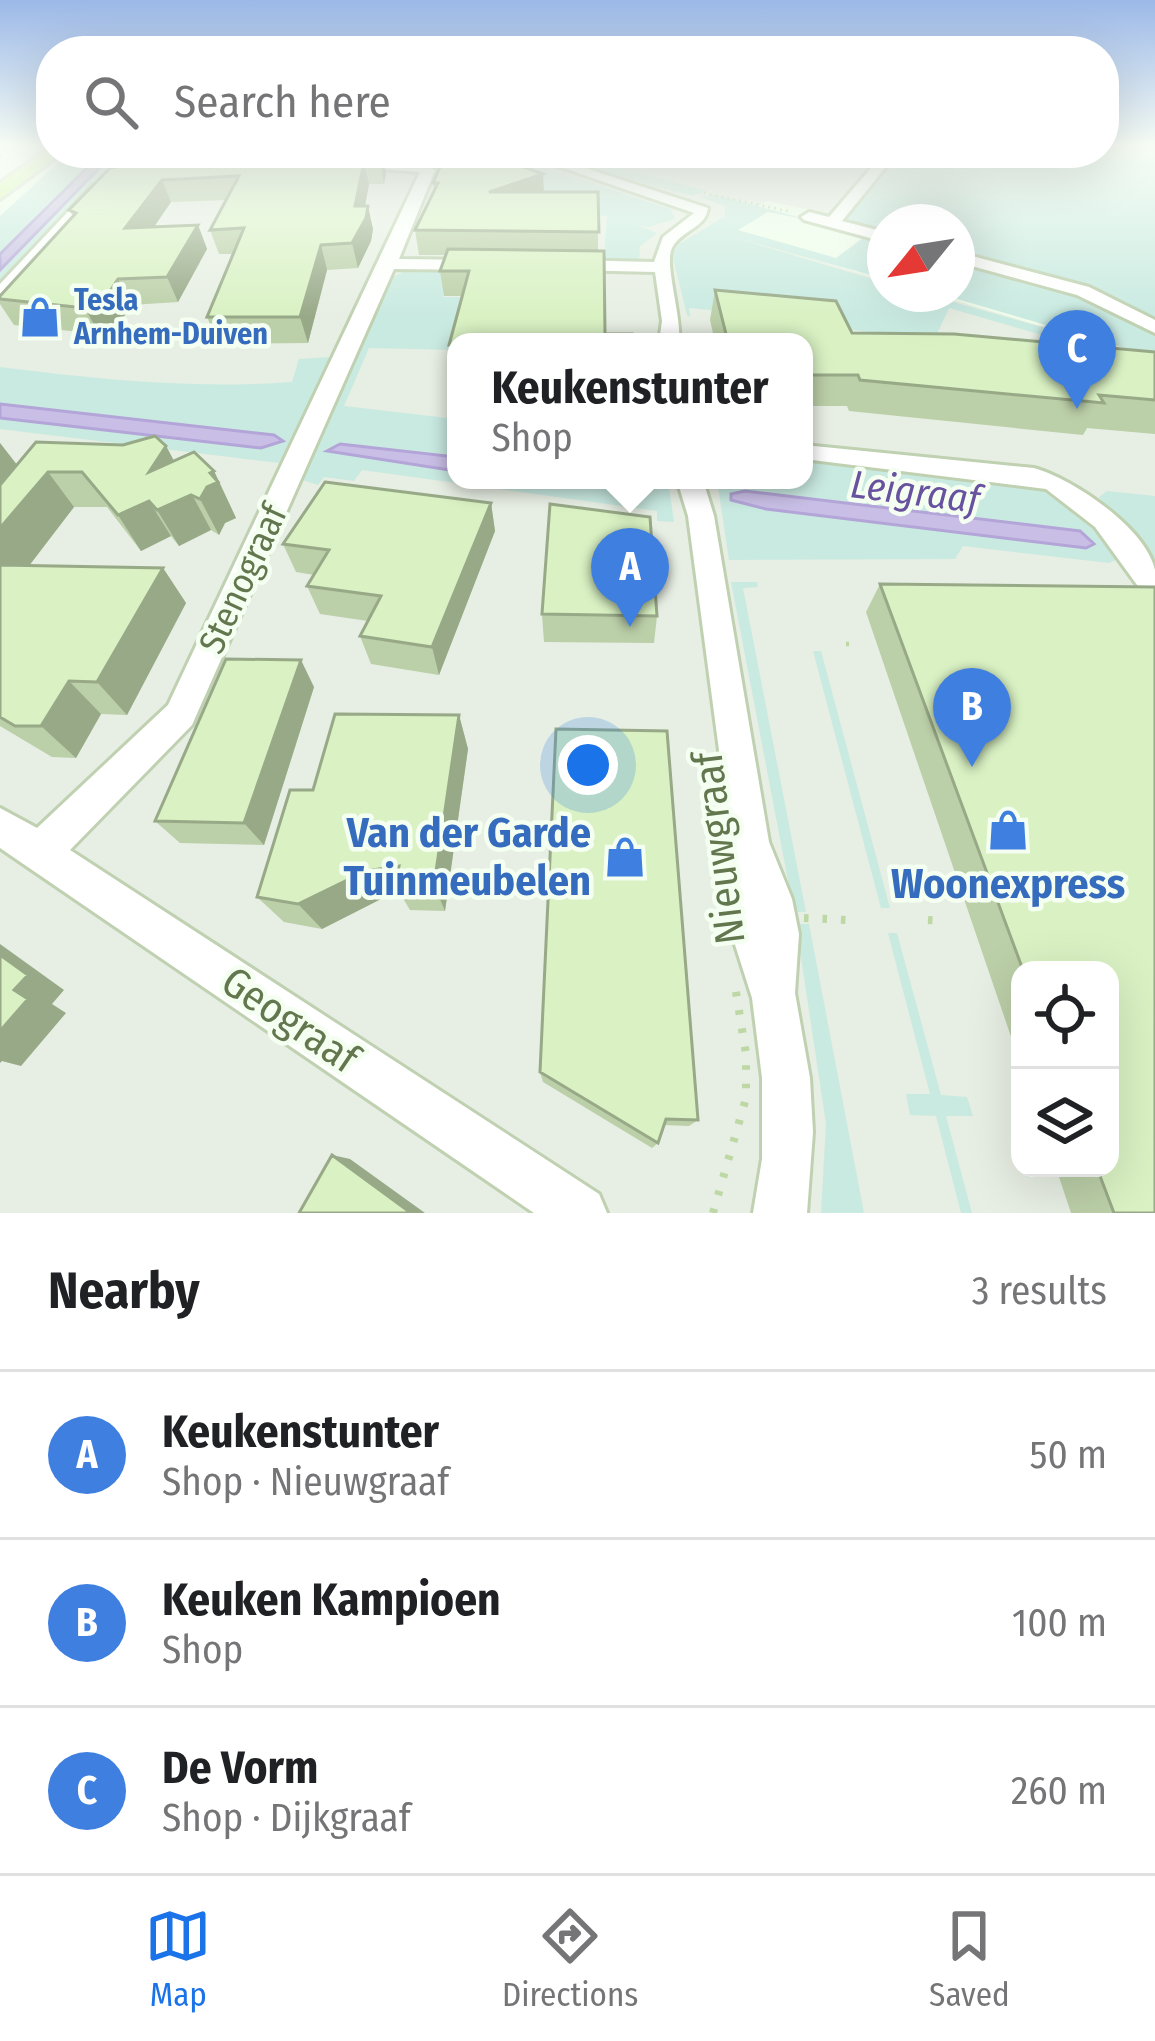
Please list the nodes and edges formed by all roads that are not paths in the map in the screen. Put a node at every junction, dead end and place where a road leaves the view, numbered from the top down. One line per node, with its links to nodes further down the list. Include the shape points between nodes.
1 (85, 204): 13 (street)
2 (414, 204): 9 (street)
3 (694, 204): 12 (street, via 702,216 667,241)
4 (848, 204): 5 (street)
5 (832, 223): 6 (street, via 812,217); 7 (street)
6 (795, 231)
7 (867, 232)
8 (975, 261): 14 (street, via 1083,291)
9 (388, 264): 10 (street); 22 (street, Stenograaf, via 180,715)
10 (497, 265)
11 (541, 265): 12 (street)
12 (664, 267): 15 (street)
13 (0, 295)
14 (1155, 327)
15 (670, 331)
16 (813, 453): 20 (street, via 1062,484 1099,512)
17 (693, 489): 19 (street, Nieuwgraaf)
18 (706, 489): 19 (street, Nieuwgraaf)
19 (701, 517): 24 (street, Nieuwgraaf, via 750,842 754,987 789,1124)
20 (1154, 587)
21 (0, 826): 22 (street, Geograaf)
22 (39, 853): 23 (street, Geograaf)
23 (580, 1213)
24 (780, 1213)

